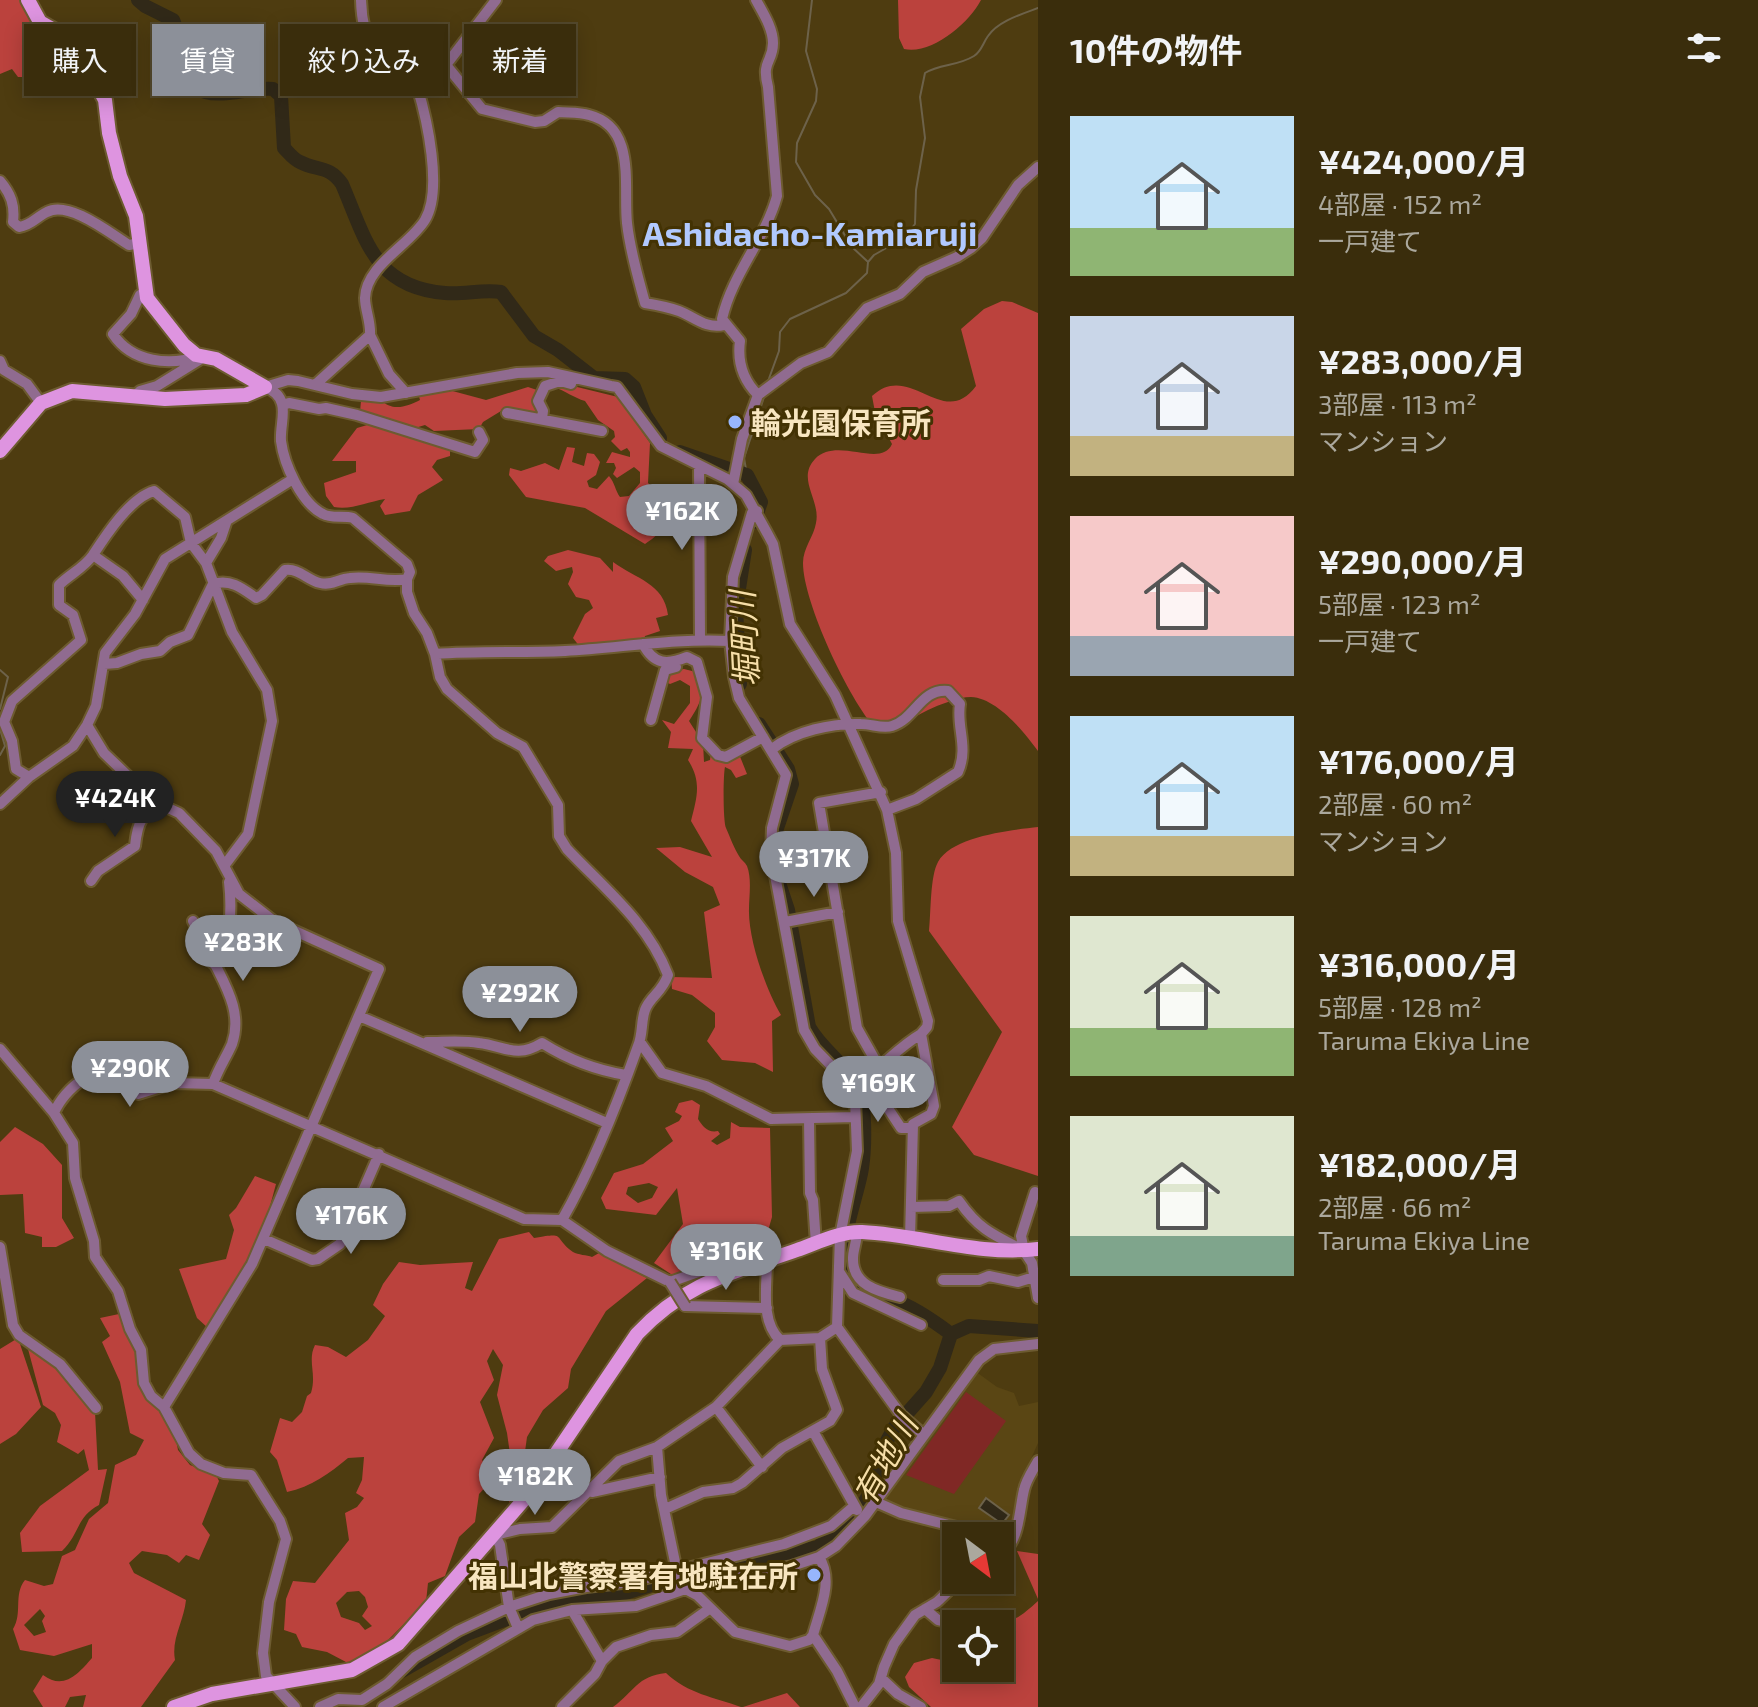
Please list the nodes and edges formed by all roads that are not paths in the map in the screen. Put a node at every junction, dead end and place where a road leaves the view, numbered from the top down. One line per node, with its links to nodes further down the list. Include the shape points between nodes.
1 (28, 0): 11 (main road, via 40,22 79,50 105,100)
2 (361, 0): 5 (street)
3 (496, 0): 6 (street)
4 (756, 0): 13 (street, via 774,46 764,70 777,196 732,285)
5 (363, 24)
6 (448, 62)
7 (448, 67): 13 (street, via 482,109 535,122 558,112 584,114 608,125 627,159 627,223 645,303 704,324)
8 (420, 96): 14 (street, via 430,129 433,201 424,222 385,261 368,288)
9 (1038, 167): 21 (street, via 971,248 923,272 900,294 867,308 828,352 801,363)
10 (0, 181): 11 (street, via 11,196 13,222 19,227 29,226 45,212 71,212 129,245)
11 (140, 243): 12 (main road)
12 (146, 292): 15 (main road, via 184,345); 15 (street, via 113,334 118,342 145,359 164,362)
13 (724, 325): 21 (street, via 740,341 738,358 748,385)
14 (370, 335): 17 (street); 20 (street, via 389,374)
15 (200, 356): 19 (main road, via 216,359); 22 (street, via 198,362)
16 (0, 361): 23 (street)
17 (316, 384): 19 (street, via 288,380); 20 (street, via 367,396)
18 (605, 384): 20 (street, via 548,372 517,373); 26 (street, via 602,390 560,381 545,386 538,401); 30 (street, via 617,387 661,446)
19 (265, 387): 22 (main road, via 246,395); 24 (street, via 275,391)
20 (406, 393)
21 (758, 395): 32 (street)
22 (135, 396): 23 (main road, via 72,391)
23 (41, 403): 29 (main road)
24 (283, 405): 28 (street, via 357,415 475,452 483,440); 31 (street, via 281,441)
25 (507, 413): 26 (street)
26 (542, 419): 27 (street)
27 (602, 431)
28 (479, 432)
29 (0, 451)
30 (699, 465): 32 (street); 41 (street)
31 (293, 479): 34 (street); 38 (street, via 318,512 353,518 407,564)
32 (730, 482): 33 (street)
33 (757, 511): 42 (street, via 752,513 733,577); 49 (street, via 773,544 790,624)
34 (226, 522): 35 (street); 37 (street)
35 (191, 543): 36 (street, via 185,517 154,491 111,527); 37 (street); 40 (street, via 165,559)
36 (93, 555): 40 (street, via 123,576); 52 (street, via 59,585 59,605 73,615 81,640 12,701 4,722 16,769)
37 (206, 563): 39 (street)
38 (407, 579): 39 (street, via 362,577 318,583 285,570 256,598 234,583); 44 (street, via 414,613)
39 (213, 584): 46 (street, via 188,635 160,651); 57 (street, via 232,632 267,690 272,721 248,834)
40 (143, 600): 46 (street, via 110,644)
41 (700, 639): 42 (street); 43 (street)
42 (730, 641): 50 (street, via 739,698)
43 (643, 644): 44 (street); 45 (street, via 660,663)
44 (435, 654): 65 (street, via 447,689 497,733 523,747 558,805 559,836 567,849 651,939 668,975 645,1009)
45 (677, 661): 47 (street, via 676,667 665,670); 50 (street, via 687,657 697,662 707,697 702,738 718,755 726,757)
46 (104, 664): 48 (street)
47 (651, 720)
48 (87, 725): 52 (street, via 73,746); 54 (street, via 104,753)
49 (850, 725): 51 (street, via 809,731); 53 (street); 56 (street, via 891,726 939,690 948,691 960,704 964,746 958,772)
50 (763, 737): 51 (street)
51 (776, 746): 61 (street, via 786,775 771,854)
52 (29, 777): 55 (street)
53 (881, 792): 56 (street); 59 (street, via 819,803)
54 (155, 802): 57 (street, via 179,813 216,851); 58 (street, via 142,819 135,846)
55 (0, 804)
56 (887, 810): 64 (street, via 896,853 898,921 928,1021)
57 (226, 870): 62 (street, via 230,914); 63 (street, via 239,894 275,922 379,969)
58 (91, 881)
59 (838, 912): 61 (street); 68 (street, via 857,1028)
60 (193, 921): 62 (street, via 199,934 193,944)
61 (785, 922): 72 (street, via 804,1030)
62 (216, 966): 71 (street, via 234,1001 235,1018 232,1043)
63 (359, 1016): 66 (street); 77 (street)
64 (921, 1034): 68 (street); 78 (street, via 934,1106)
65 (640, 1042): 69 (street); 75 (street, via 662,1073 706,1086 771,1119)
66 (425, 1045): 69 (street, via 481,1043 521,1051 542,1043 595,1070); 76 (street)
67 (0, 1049): 73 (street)
68 (879, 1067): 70 (street)
69 (626, 1075): 76 (street)
70 (866, 1079): 72 (street); 78 (street, via 901,1128)
71 (213, 1084): 73 (street, via 174,1083 138,1094 126,1078 106,1071 61,1097); 77 (street)
72 (851, 1086): 74 (street)
73 (54, 1113): 103 (street, via 73,1143 75,1178 95,1257 118,1291 141,1350 144,1383)
74 (855, 1117): 75 (street); 83 (street)
75 (809, 1119): 86 (street)
76 (607, 1123): 82 (street)
77 (312, 1127): 79 (street); 85 (street)
78 (913, 1128): 81 (street)
79 (379, 1154): 82 (street, via 524,1219); 85 (street, via 340,1244 312,1260)
80 (1035, 1192): 88 (street, via 1021,1236)
81 (911, 1207): 84 (street); 88 (street, via 959,1201 984,1230)
82 (562, 1220): 92 (street, via 607,1251)
83 (849, 1234): 84 (main road); 86 (main road); 93 (street); 94 (street, via 839,1271)
84 (910, 1238): 88 (main road, via 972,1249)
85 (264, 1239): 103 (street)
86 (816, 1244): 89 (main road)
87 (0, 1247): 105 (street, via 13,1325 60,1364)
88 (1031, 1250): 90 (street)
89 (767, 1261): 92 (street, via 760,1250); 97 (street); 120 (main road, via 720,1275 658,1311)
90 (1035, 1271): 91 (street, via 1018,1282 989,1276); 96 (street)
91 (943, 1280)
92 (670, 1282): 97 (street, bridge, via 685,1306)
93 (862, 1282): 94 (street); 95 (street)
94 (842, 1287): 98 (street); 99 (street)
95 (900, 1297)
96 (1038, 1298)
97 (767, 1308): 101 (street)
98 (921, 1325)
99 (837, 1327): 100 (street); 107 (street, via 901,1415)
100 (820, 1338): 101 (street); 106 (street, via 822,1369 837,1410)
101 (780, 1340): 104 (street)
102 (1038, 1345): 107 (street, via 994,1349 979,1360)
103 (164, 1407): 134 (street, via 189,1453 224,1473 251,1475 280,1521 286,1539 269,1602 263,1653 266,1676)
104 (716, 1407): 108 (street); 110 (street)
105 (96, 1408)
106 (813, 1431): 110 (street); 115 (street)
107 (924, 1435): 114 (street)
108 (657, 1447): 111 (street); 113 (street, via 619,1461)
109 (1038, 1461): 112 (street)
110 (762, 1467): 116 (street, via 733,1488 703,1492)
111 (660, 1477): 113 (street); 116 (street)
112 (1033, 1479): 119 (street)
113 (590, 1492): 120 (street, via 552,1527)
114 (876, 1502): 117 (street); 118 (street)
115 (853, 1507): 117 (street); 122 (street, via 811,1535)
116 (665, 1509): 122 (street)
117 (865, 1516): 121 (street, via 849,1536)
118 (942, 1523)
119 (1014, 1533)
120 (495, 1535): 125 (street); 134 (main road, via 398,1644 352,1670)
121 (819, 1557): 123 (street); 131 (street, via 827,1585)
122 (675, 1570): 123 (street); 125 (street)
123 (683, 1588): 126 (street); 128 (street, via 636,1606)
124 (945, 1594): 127 (street)
125 (509, 1607): 130 (street); 137 (street, via 415,1657 362,1700 338,1699)
126 (709, 1609): 131 (street, via 735,1632 748,1636 790,1646); 132 (street, via 677,1632 634,1640 616,1647)
127 (925, 1609): 129 (street); 133 (street, via 894,1644)
128 (572, 1610): 130 (street); 132 (street)
129 (942, 1621)
130 (518, 1628): 138 (street)
131 (813, 1635): 140 (street)
132 (602, 1661): 139 (street)
133 (881, 1678): 141 (street); 142 (street)
134 (274, 1683): 135 (main road); 136 (street)
135 (174, 1707)
136 (295, 1707)
137 (320, 1707)
138 (383, 1707)
139 (562, 1707)
140 (855, 1707)
141 (861, 1707)
142 (921, 1707)

